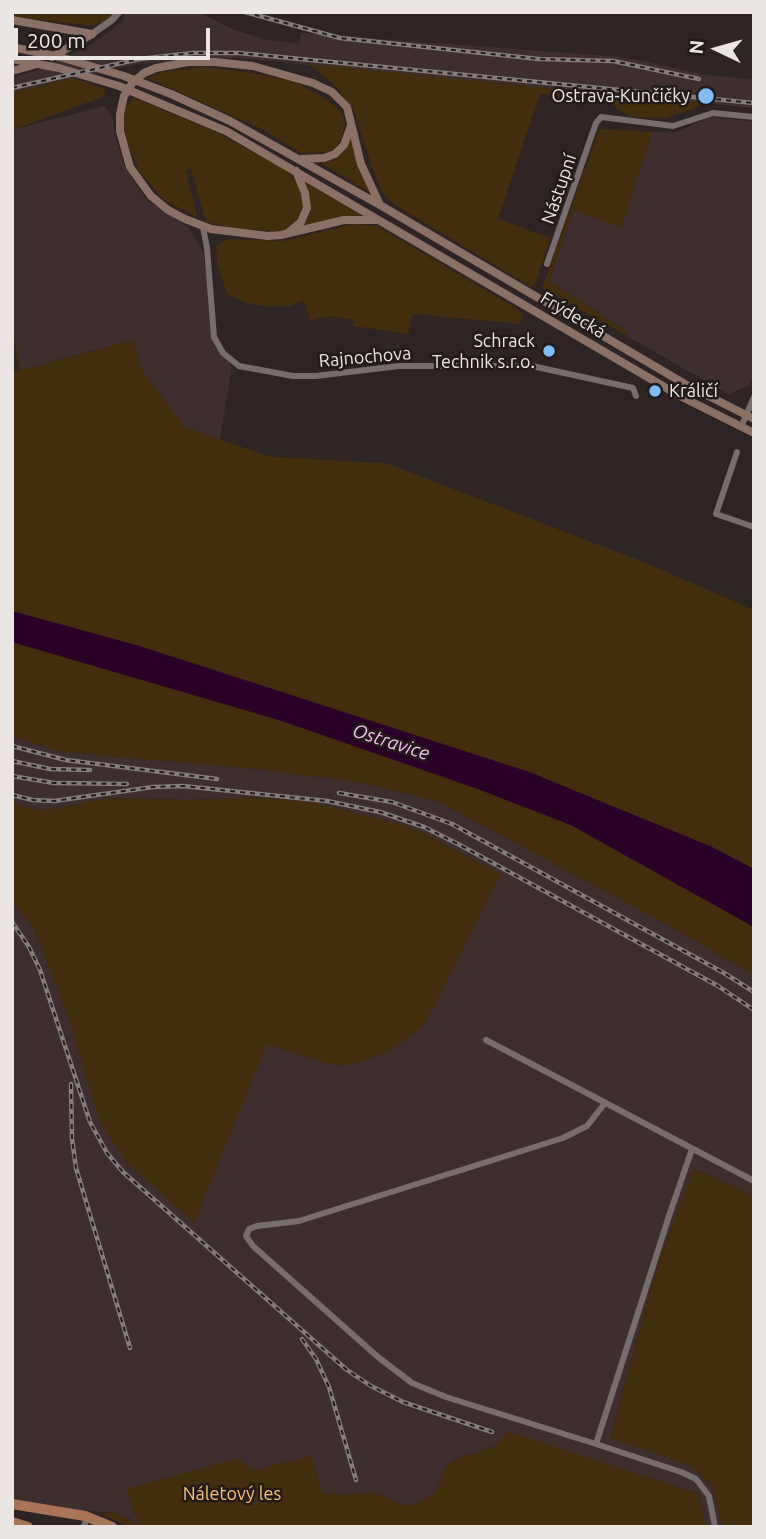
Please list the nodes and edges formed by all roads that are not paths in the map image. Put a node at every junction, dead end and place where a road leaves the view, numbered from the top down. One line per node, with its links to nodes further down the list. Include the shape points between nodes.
1 (119, 12): 3 (street)
2 (12, 20): 3 (main road)
3 (92, 34): 6 (main road, via 39,63)
4 (12, 47): 9 (main road, Frýdecká, via 61,57 172,94)
5 (12, 59): 10 (main road, Frýdecká, via 59,68 159,102 226,131)
6 (12, 71)
7 (754, 117): 15 (street, Nástupní, via 713,113 673,126 601,117)
8 (352, 123): 9 (main road, via 337,153); 11 (main road, via 364,172); 13 (main road, via 344,103 327,90 266,69 188,62 138,76 124,96 119,120 130,167 156,201)
9 (300, 159): 11 (main road, Frýdecká)
10 (296, 171): 12 (main road, Frýdecká); 14 (main road, via 306,198 306,214 296,227)
11 (380, 205): 18 (main road, Frýdecká)
12 (379, 220): 14 (main road, via 344,220); 19 (main road, Frýdecká, via 680,397)
13 (203, 227): 14 (main road); 16 (street, Rajnochova, via 214,337 223,353 239,366 293,376 399,366 532,366 633,388)
14 (281, 235)
15 (547, 264)
16 (636, 396)
17 (754, 397): 18 (street)
18 (750, 418): 19 (street)
19 (741, 428): 20 (main road, Frýdecká)
20 (754, 433)
21 (737, 452): 22 (street, via 716,514)
22 (754, 527)
23 (486, 1040): 24 (street)
24 (605, 1102): 25 (street); 27 (street, via 587,1126 563,1138 299,1221 261,1224 249,1229 246,1236 412,1383)
25 (692, 1149): 26 (street); 27 (street)
26 (754, 1181)
27 (596, 1444): 32 (street, via 694,1477 707,1492)
28 (12, 1504): 31 (highway, via 85,1516)
29 (12, 1522): 30 (highway)
30 (28, 1527)
31 (112, 1527)
32 (715, 1527)

